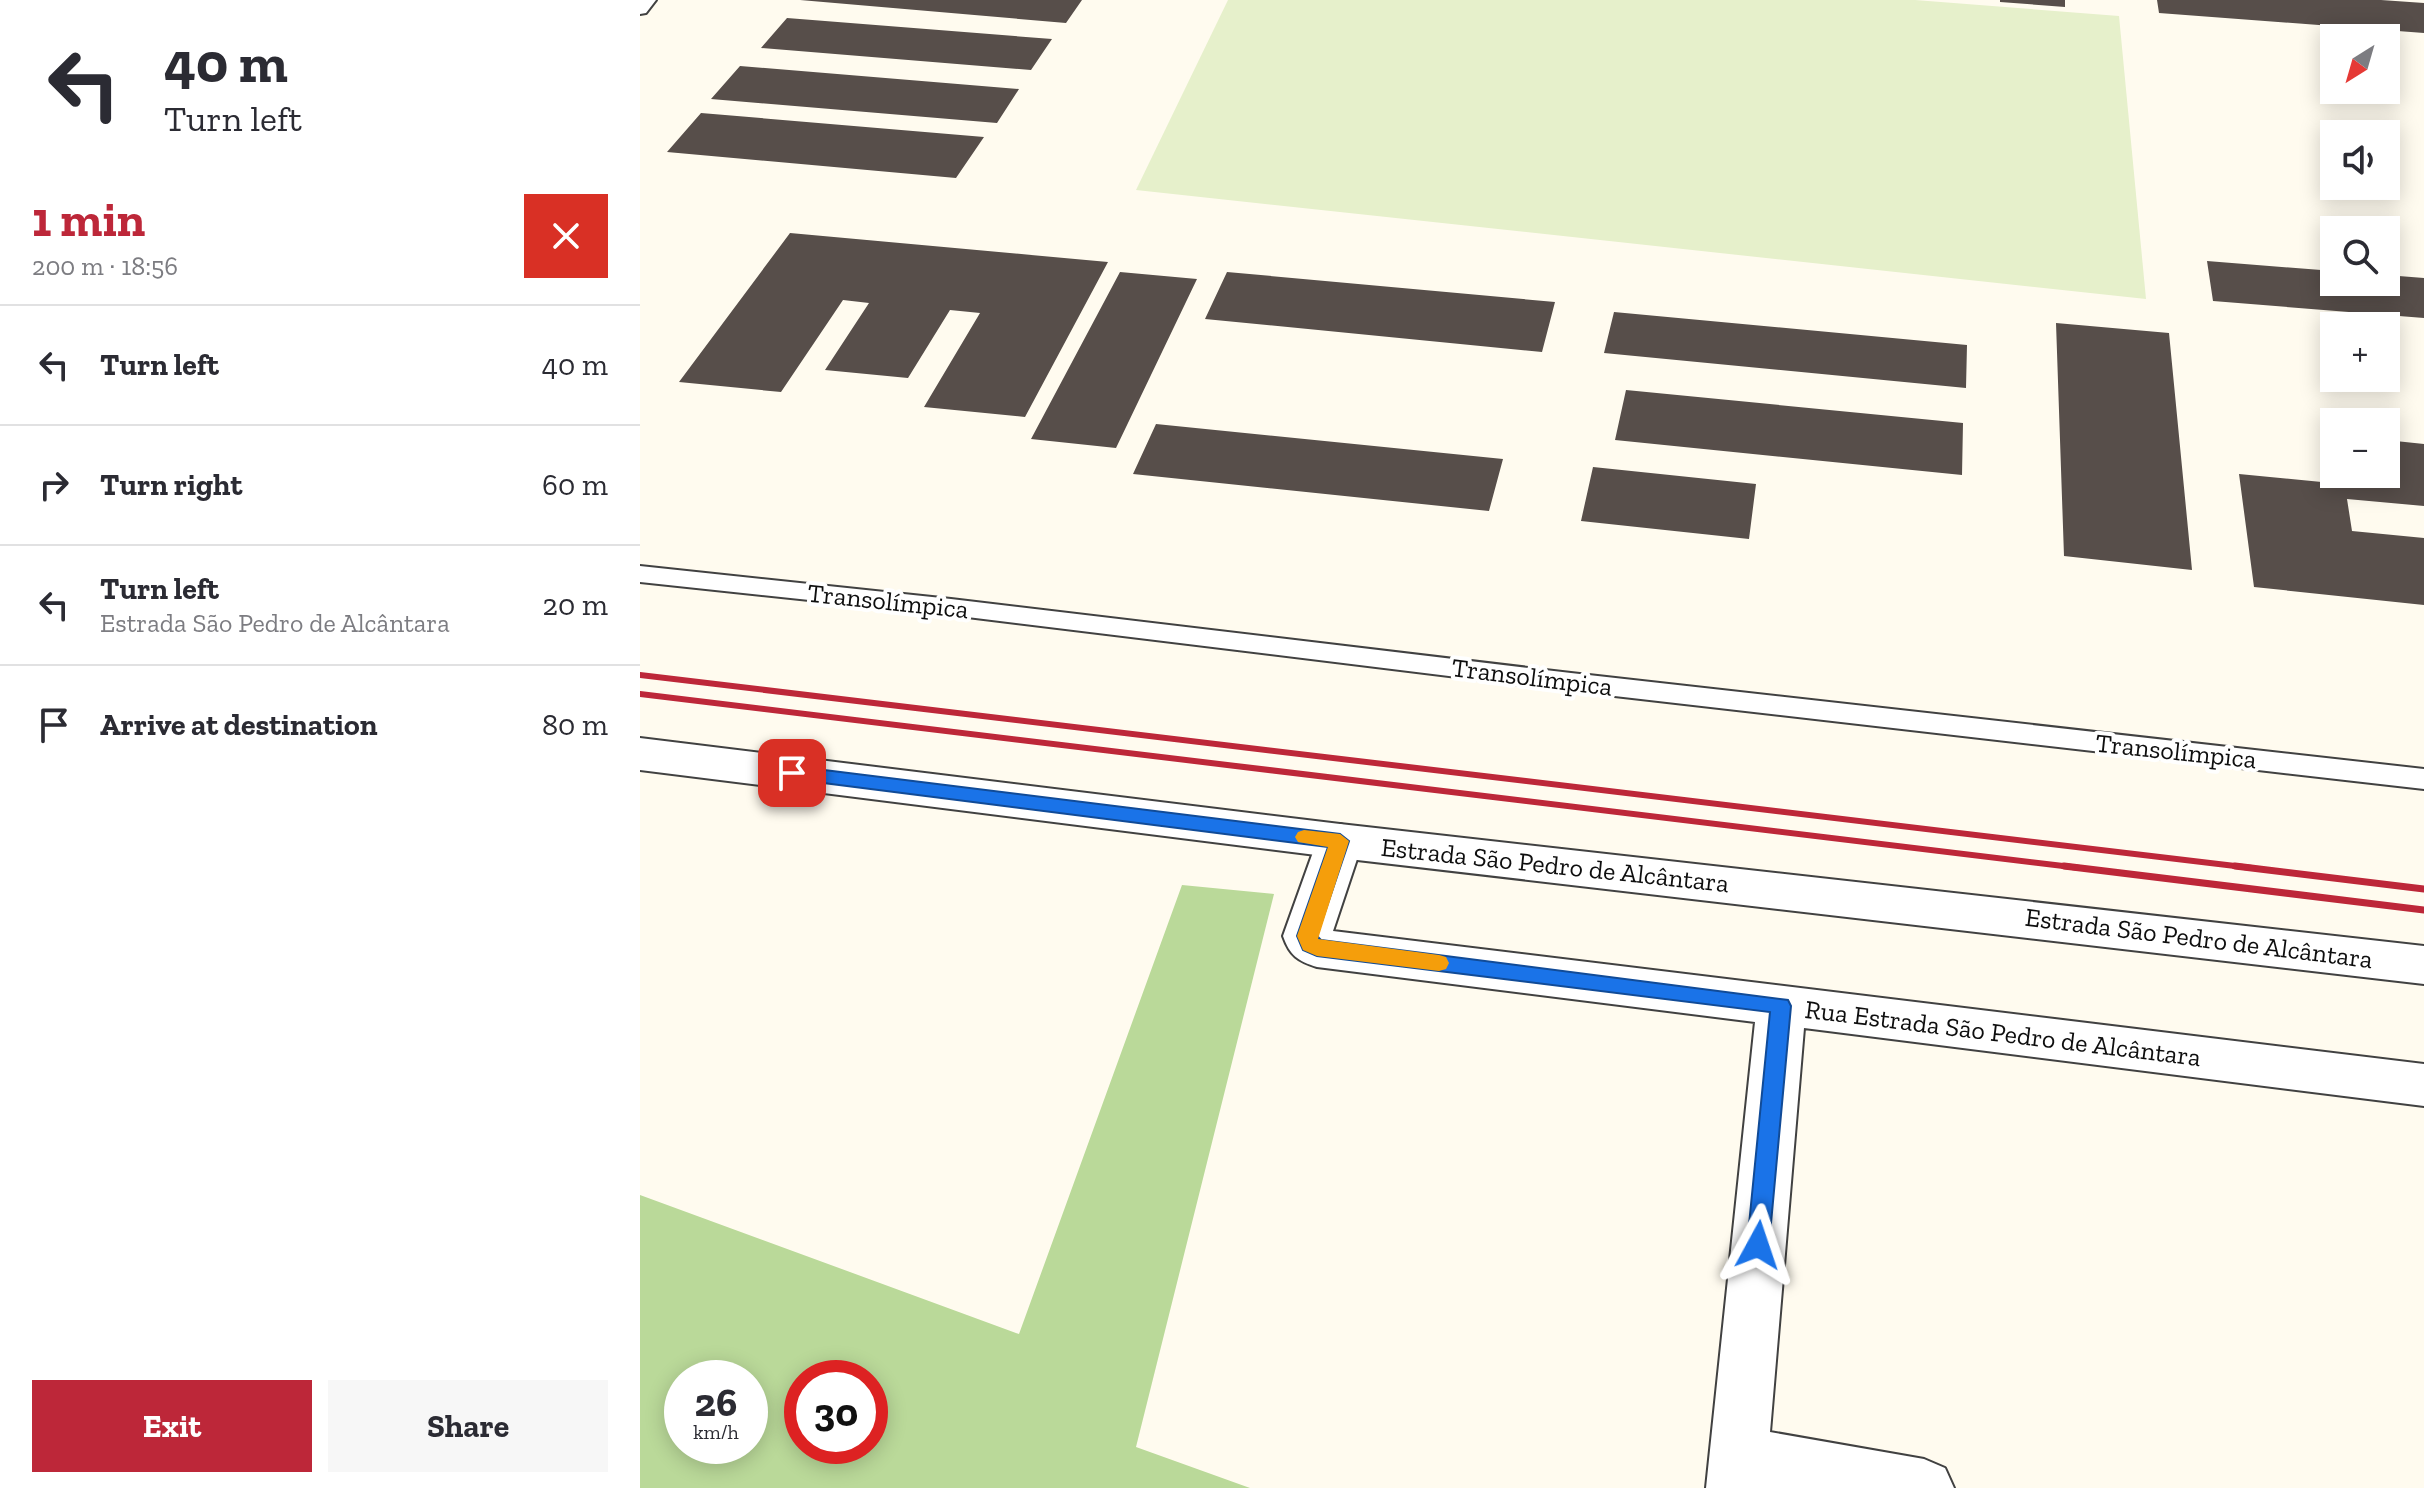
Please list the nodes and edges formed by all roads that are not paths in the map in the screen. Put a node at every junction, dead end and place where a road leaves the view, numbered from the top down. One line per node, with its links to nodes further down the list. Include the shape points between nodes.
1 (648, 0): 2 (lane)
2 (640, 9)
3 (640, 574): 5 (lane, Transolímpica)
4 (640, 754): 6 (street, Estrada São Pedro de Alcântara)
5 (2424, 779)
6 (1340, 841): 7 (street, Estrada São Pedro de Alcântara); 8 (street, Rua Estrada São Pedro de Alcântara, via 1307,936 1317,948)
7 (2424, 965)
8 (1781, 1006): 9 (street, Rua Estrada São Pedro de Alcântara); 10 (street)
9 (2424, 1085)
10 (1737, 1472): 11 (street)
11 (1924, 1488)

